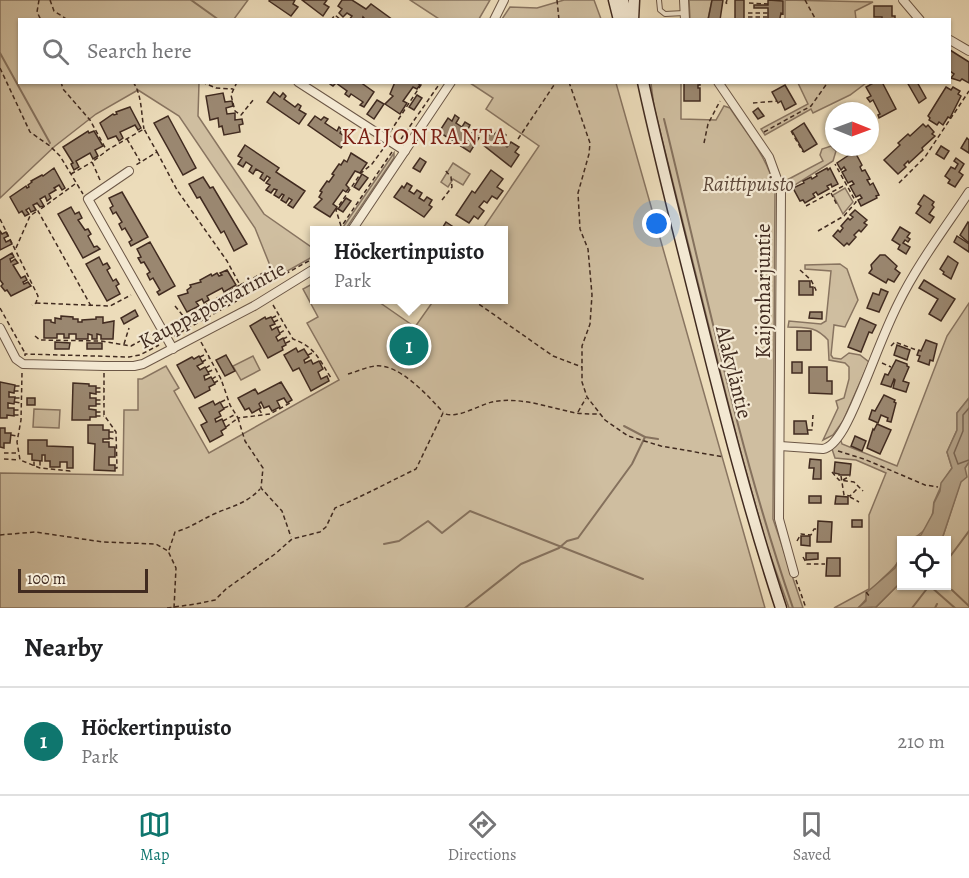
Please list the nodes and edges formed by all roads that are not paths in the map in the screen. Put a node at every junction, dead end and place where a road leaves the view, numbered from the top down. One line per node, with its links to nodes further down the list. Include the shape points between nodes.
1 (504, 0): 9 (street)
2 (614, 0): 10 (main road)
3 (623, 0): 11 (main road)
4 (634, 0): 12 (main road)
5 (659, 0): 8 (lane, via 660,10 665,14)
6 (684, 0): 8 (street)
7 (903, 0): 13 (street)
8 (684, 16)
9 (495, 18)
10 (618, 18)
11 (628, 18)
12 (633, 18)
13 (918, 18)
14 (951, 41): 15 (street)
15 (969, 51)
16 (300, 84): 22 (street)
17 (450, 84): 22 (street)
18 (638, 84): 21 (main road, Alakyläntie)
19 (643, 84): 21 (main road, Alakyläntie)
20 (719, 84): 29 (street, Kaijonharjuntie, via 769,157 781,190)
21 (656, 143): 31 (main road, Alakyläntie, via 735,460)
22 (405, 151): 25 (street)
23 (129, 171): 28 (street, via 88,199)
24 (969, 192): 29 (street, via 903,295 834,444 828,448)
25 (355, 226)
26 (310, 272): 28 (street, Kauppaporvarintie)
27 (0, 328): 28 (street, Kauppaporvarintie, via 16,359 23,364 134,366)
28 (173, 348)
29 (780, 446): 30 (street, Kaijonharjuntie, via 779,519)
30 (794, 573)
31 (781, 608)

